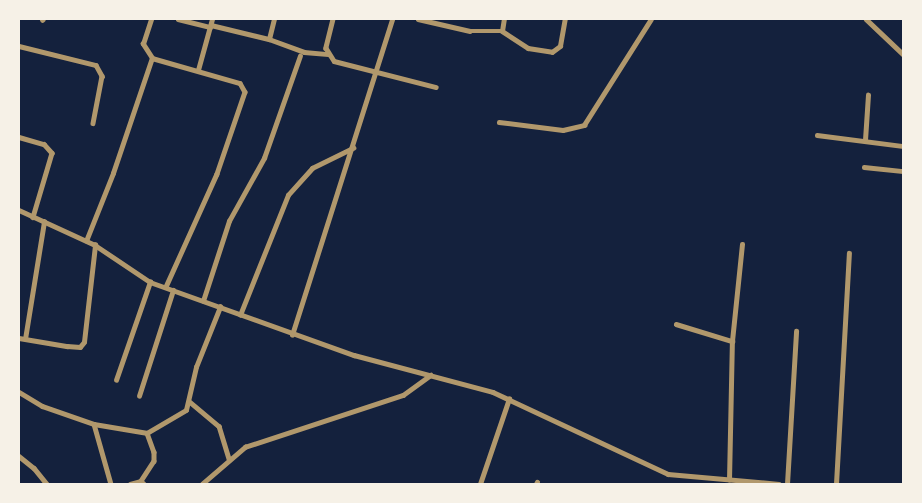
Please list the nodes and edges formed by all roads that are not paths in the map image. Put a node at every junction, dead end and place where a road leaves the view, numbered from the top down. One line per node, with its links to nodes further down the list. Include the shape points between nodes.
1 (151, 19): 19 (street, via 143,44)
2 (178, 19): 12 (street)
3 (212, 19): 12 (street)
4 (274, 19): 14 (street)
5 (333, 19): 16 (street)
6 (392, 19): 21 (street)
7 (418, 19): 13 (street, via 470,31)
8 (504, 19): 13 (street)
9 (565, 19): 13 (street, via 560,46 552,52 528,48)
10 (651, 19): 24 (street, via 584,125 563,130)
11 (866, 19): 17 (street)
12 (210, 26): 14 (street); 20 (street)
13 (502, 31)
14 (269, 39): 16 (street, via 304,52)
15 (19, 46): 25 (street, via 96,65 102,76)
16 (328, 54): 21 (street, via 334,61)
17 (903, 54)
18 (300, 56): 43 (street, via 264,158 229,222)
19 (152, 58): 20 (street); 36 (street, via 114,173)
20 (198, 70): 41 (street, via 240,83 245,100 217,174)
21 (378, 72): 22 (street); 30 (street)
22 (436, 87)
23 (868, 95): 28 (street)
24 (499, 122)
25 (92, 123)
26 (818, 134): 28 (street)
27 (19, 137): 34 (street, via 44,144 52,153)
28 (865, 140): 29 (street)
29 (903, 146)
30 (353, 148): 45 (street, via 312,168 288,195); 48 (street)
31 (864, 167): 32 (street)
32 (903, 171)
33 (19, 210): 34 (street)
34 (33, 217): 35 (street)
35 (44, 222): 36 (street); 50 (street)
36 (86, 241): 37 (street)
37 (95, 245): 40 (street); 50 (street, via 84,342 80,347)
38 (742, 245): 51 (street)
39 (849, 253): 71 (street)
40 (150, 282): 41 (street); 53 (street)
41 (166, 287): 42 (street)
42 (173, 290): 43 (street); 55 (street)
43 (203, 301): 44 (street)
44 (220, 307): 45 (street); 57 (street, via 196,367)
45 (240, 316): 48 (street)
46 (676, 324): 51 (street)
47 (796, 331): 70 (street)
48 (292, 335): 52 (street)
49 (19, 338): 50 (street)
50 (25, 339)
51 (732, 341): 62 (street)
52 (431, 375): 56 (street, via 468,383); 61 (street, via 408,393 245,447)
53 (116, 380)
54 (19, 392): 58 (street, via 42,406)
55 (138, 396)
56 (509, 399): 62 (street, via 668,474); 68 (street)
57 (190, 402): 59 (street, via 186,410); 61 (street, via 219,426)
58 (94, 424): 59 (street); 65 (street)
59 (147, 433): 63 (street, via 154,461)
60 (19, 456): 64 (street)
61 (229, 459): 67 (street)
62 (729, 480): 69 (street)
63 (142, 482): 66 (street)
64 (47, 484)
65 (112, 484)
66 (130, 484)
67 (202, 484)
68 (480, 484)
69 (779, 484)
70 (787, 484)
71 (836, 484)

